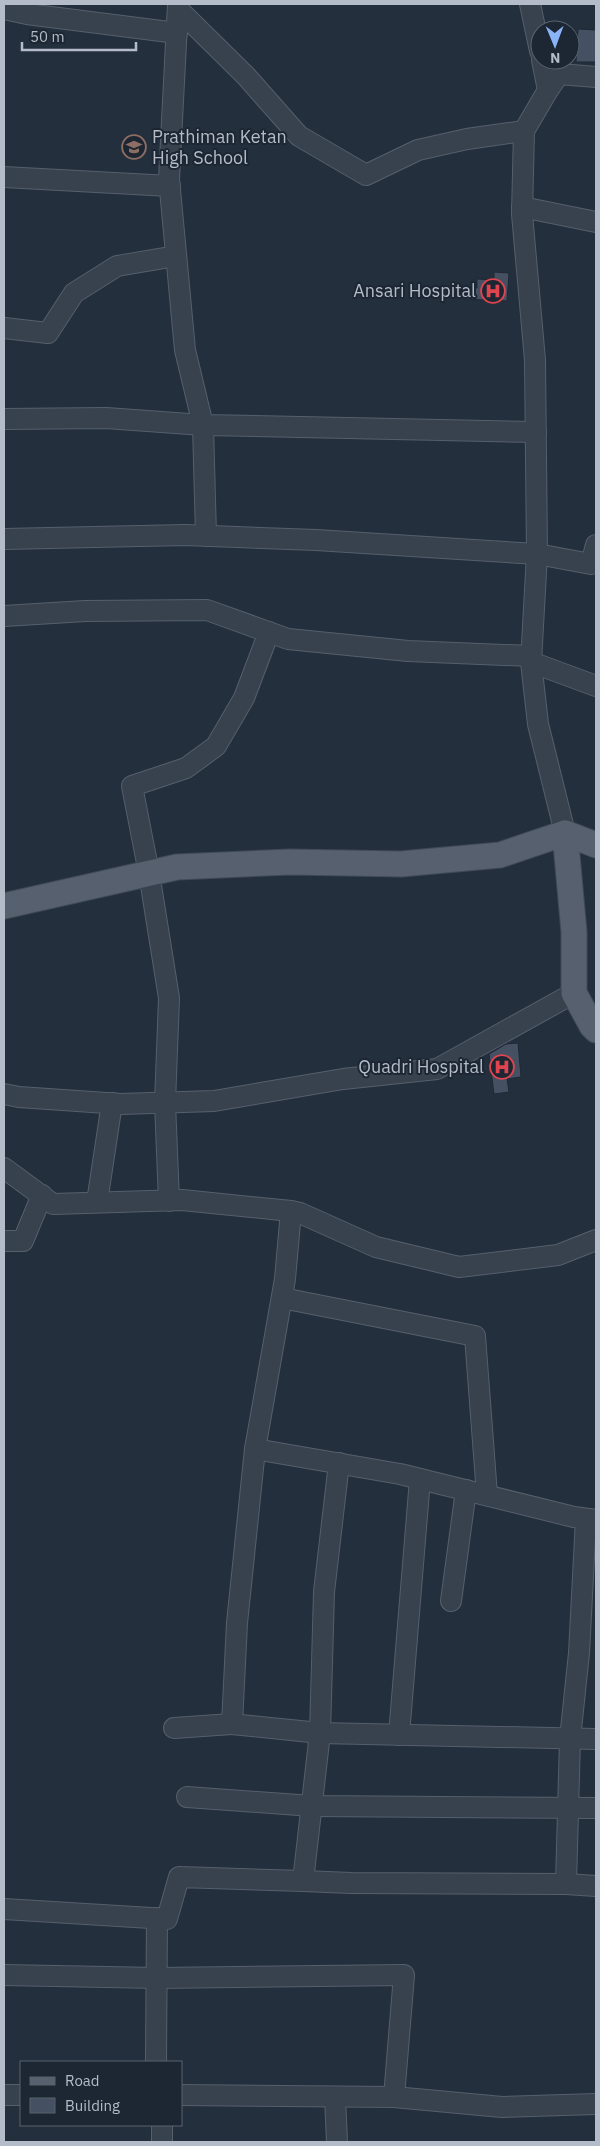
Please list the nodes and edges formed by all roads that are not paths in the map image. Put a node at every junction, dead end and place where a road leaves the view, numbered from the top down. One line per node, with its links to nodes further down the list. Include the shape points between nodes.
1 (530, 4): 4 (street)
2 (178, 7): 5 (street); 9 (street, via 299,136 366,175 418,150)
3 (4, 9): 5 (street)
4 (533, 20)
5 (177, 32): 11 (street)
6 (544, 70): 8 (street)
7 (596, 76): 8 (street, via 558,74)
8 (548, 90): 9 (street)
9 (524, 131): 12 (street)
10 (4, 176): 11 (street)
11 (170, 186): 14 (street)
12 (522, 207): 13 (street); 18 (street, via 535,360)
13 (596, 222)
14 (176, 256): 15 (street, via 117,266 74,293 48,333); 17 (street, via 185,350)
15 (4, 328)
16 (4, 419): 17 (street, via 106,418)
17 (203, 425): 18 (street); 19 (street)
18 (536, 432): 22 (street)
19 (206, 536): 20 (street); 22 (street)
20 (4, 539)
21 (596, 545): 22 (street, via 591,564)
22 (537, 554): 25 (street)
23 (4, 616): 24 (street, via 85,611 207,610)
24 (268, 632): 25 (street, via 288,638 408,651); 29 (street, via 244,698 216,746 186,768 132,786)
25 (531, 659): 26 (street); 27 (street, via 538,724)
26 (596, 686)
27 (565, 833): 28 (main road); 29 (main road, via 500,855 401,864 290,862 177,867); 31 (main road, via 574,932)
28 (596, 845)
29 (149, 873): 30 (main road); 35 (street, via 169,998)
30 (4, 906)
31 (574, 993): 32 (main road); 35 (street, via 437,1069 343,1079 214,1101)
32 (596, 1030)
33 (4, 1094): 34 (street)
34 (112, 1103): 35 (street); 39 (street)
35 (166, 1103): 38 (street)
36 (4, 1168): 37 (street)
37 (42, 1195): 39 (street, via 53,1204); 42 (street, via 23,1240)
38 (169, 1201): 39 (street); 40 (street)
39 (97, 1202)
40 (291, 1212): 41 (street, via 300,1213 376,1247 459,1267 558,1255); 43 (street)
41 (596, 1240)
42 (4, 1241)
43 (282, 1298): 44 (street); 48 (street, via 475,1336)
44 (254, 1449): 45 (street); 51 (street, via 237,1623)
45 (339, 1463): 46 (street); 53 (street, via 324,1592)
46 (420, 1478): 47 (street); 54 (street)
47 (466, 1490): 48 (street); 50 (street)
48 (487, 1495): 49 (street)
49 (591, 1519): 55 (street)
50 (452, 1601)
51 (232, 1724): 52 (street); 53 (street)
52 (174, 1728)
53 (320, 1733): 54 (street); 58 (street)
54 (399, 1735): 55 (street)
55 (570, 1739): 56 (street); 59 (street)
56 (596, 1739)
57 (187, 1796): 58 (street)
58 (312, 1806): 59 (street); 61 (street)
59 (568, 1808): 60 (street); 62 (street)
60 (596, 1808)
61 (303, 1881): 62 (street); 65 (street, via 179,1877 167,1919)
62 (566, 1884): 63 (street)
63 (596, 1886)
64 (4, 1909): 65 (street)
65 (157, 1918): 67 (street)
66 (4, 1975): 67 (street)
67 (157, 1978): 68 (street); 73 (street, via 404,1976)
68 (156, 2061)
69 (4, 2095): 70 (street)
70 (20, 2095)
71 (182, 2095): 72 (street)
72 (335, 2097): 73 (street); 77 (street)
73 (394, 2098): 74 (street, via 502,2107)
74 (596, 2104)
75 (162, 2126): 76 (street)
76 (162, 2142)
77 (337, 2142)

